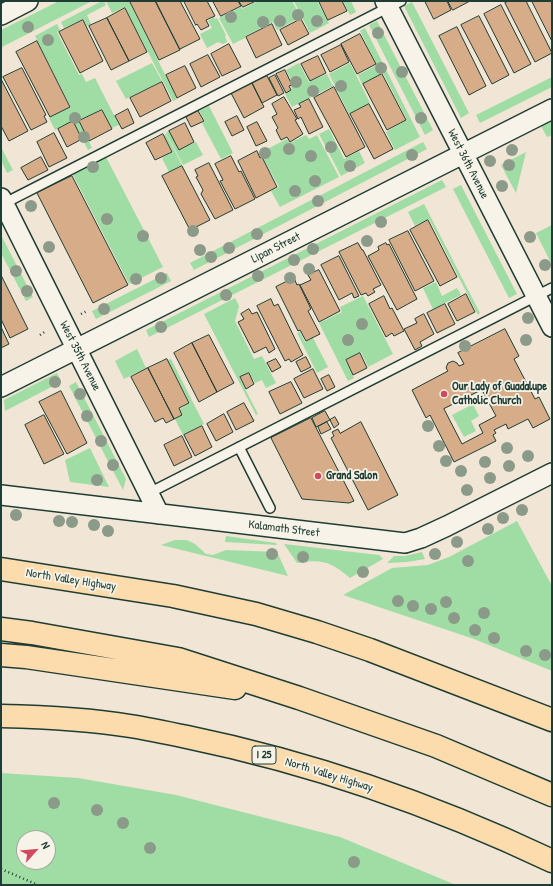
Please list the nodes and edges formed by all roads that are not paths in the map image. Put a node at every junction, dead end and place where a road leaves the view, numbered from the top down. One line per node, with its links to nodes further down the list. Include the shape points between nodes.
1 (28, 1): 3 (street)
2 (391, 3): 5 (street, West 36th Avenue); 6 (lane)
3 (1, 15)
4 (552, 109): 5 (street, Lipan Street)
5 (463, 154): 7 (street, West 36th Avenue); 9 (street, Lipan Street)
6 (2, 202): 9 (street, West 35th Avenue)
7 (544, 292): 8 (street, West 36th Avenue); 11 (lane)
8 (552, 327)
9 (76, 349): 10 (street, Lipan Street); 13 (street, West 35th Avenue)
10 (1, 387)
11 (239, 447): 13 (lane); 15 (lane)
12 (552, 473): 16 (street, Kalamath Street, via 447,526 406,543)
13 (148, 493): 16 (street, West 35th Avenue)
14 (1, 495): 16 (street, Kalamath Street)
15 (270, 508)
16 (159, 514)
17 (1, 569): 22 (highway, North Valley Highway, via 165,595 256,614 364,648)
18 (1, 629): 20 (highway, via 178,659)
19 (1, 655): 20 (highway)
20 (299, 698): 23 (highway, via 436,746)
21 (1, 716): 24 (highway, North Valley Highway / I 25, via 59,718 130,726 266,755 391,795 482,830)
22 (552, 720)
23 (552, 795)
24 (552, 861)

